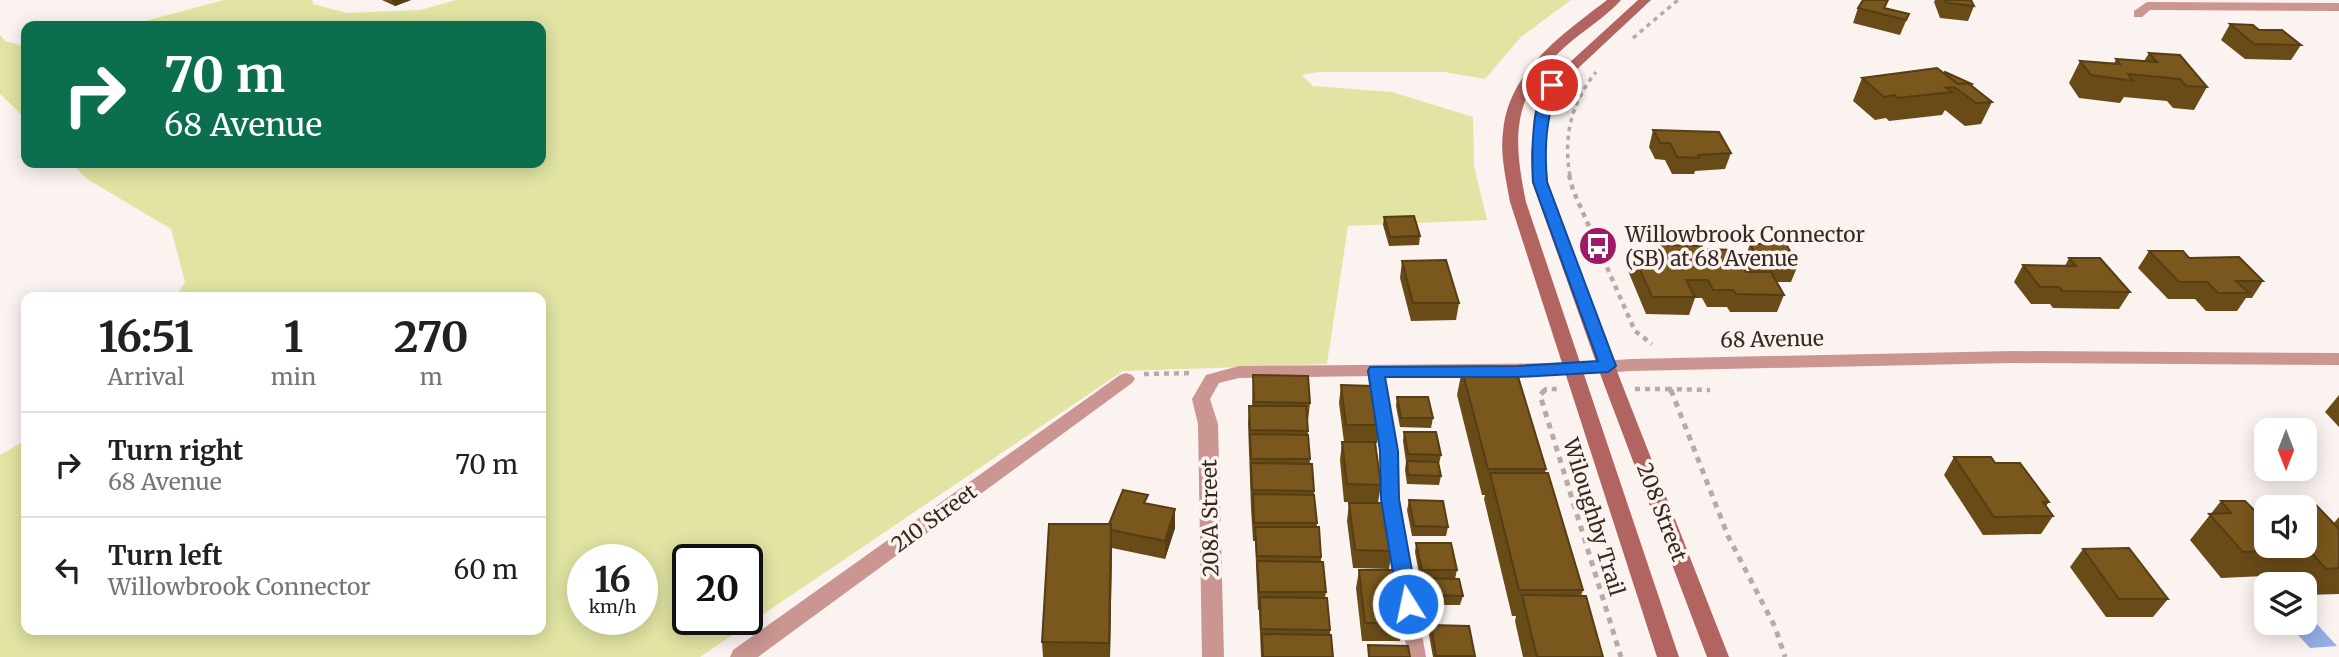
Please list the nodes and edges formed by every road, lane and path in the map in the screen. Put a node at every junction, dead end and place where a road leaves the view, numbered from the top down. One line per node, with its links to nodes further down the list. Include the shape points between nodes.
1 (1615, 0): 11 (main road, 208 Street, via 1539,62 1512,112 1510,172)
2 (1645, 0): 10 (main road, 208 Street, via 1552,85 1541,116 1540,182)
3 (1678, 0): 6 (path)
4 (2339, 7): 5 (street, via 2147,6)
5 (2138, 14)
6 (1630, 40)
7 (1602, 66): 8 (path, via 1574,103 1565,144 1566,167 1635,331 1649,344)
8 (1660, 345)
9 (2339, 359): 10 (street, 68 Avenue, via 2012,357)
10 (1608, 366): 11 (street, 68 Avenue); 22 (main road, 208 Street)
11 (1574, 369): 12 (street, 68 Avenue); 21 (main road, 208 Street)
12 (1376, 371): 13 (street, 68 Avenue, via 1239,372); 19 (lane, via 1389,451 1390,499)
13 (1206, 378): 14 (path, via 1143,374); 18 (street, 208A Street, via 1201,399 1208,424)
14 (1126, 379): 17 (street, 210 Street)
15 (1546, 389): 20 (path, Wiloughby Trail, via 1540,395)
16 (1710, 390): 23 (path, via 1670,389 1728,536 1775,626)
17 (741, 657)
18 (1213, 657)
19 (1417, 657)
20 (1621, 657)
21 (1668, 657)
22 (1718, 657)
23 (1785, 657)

